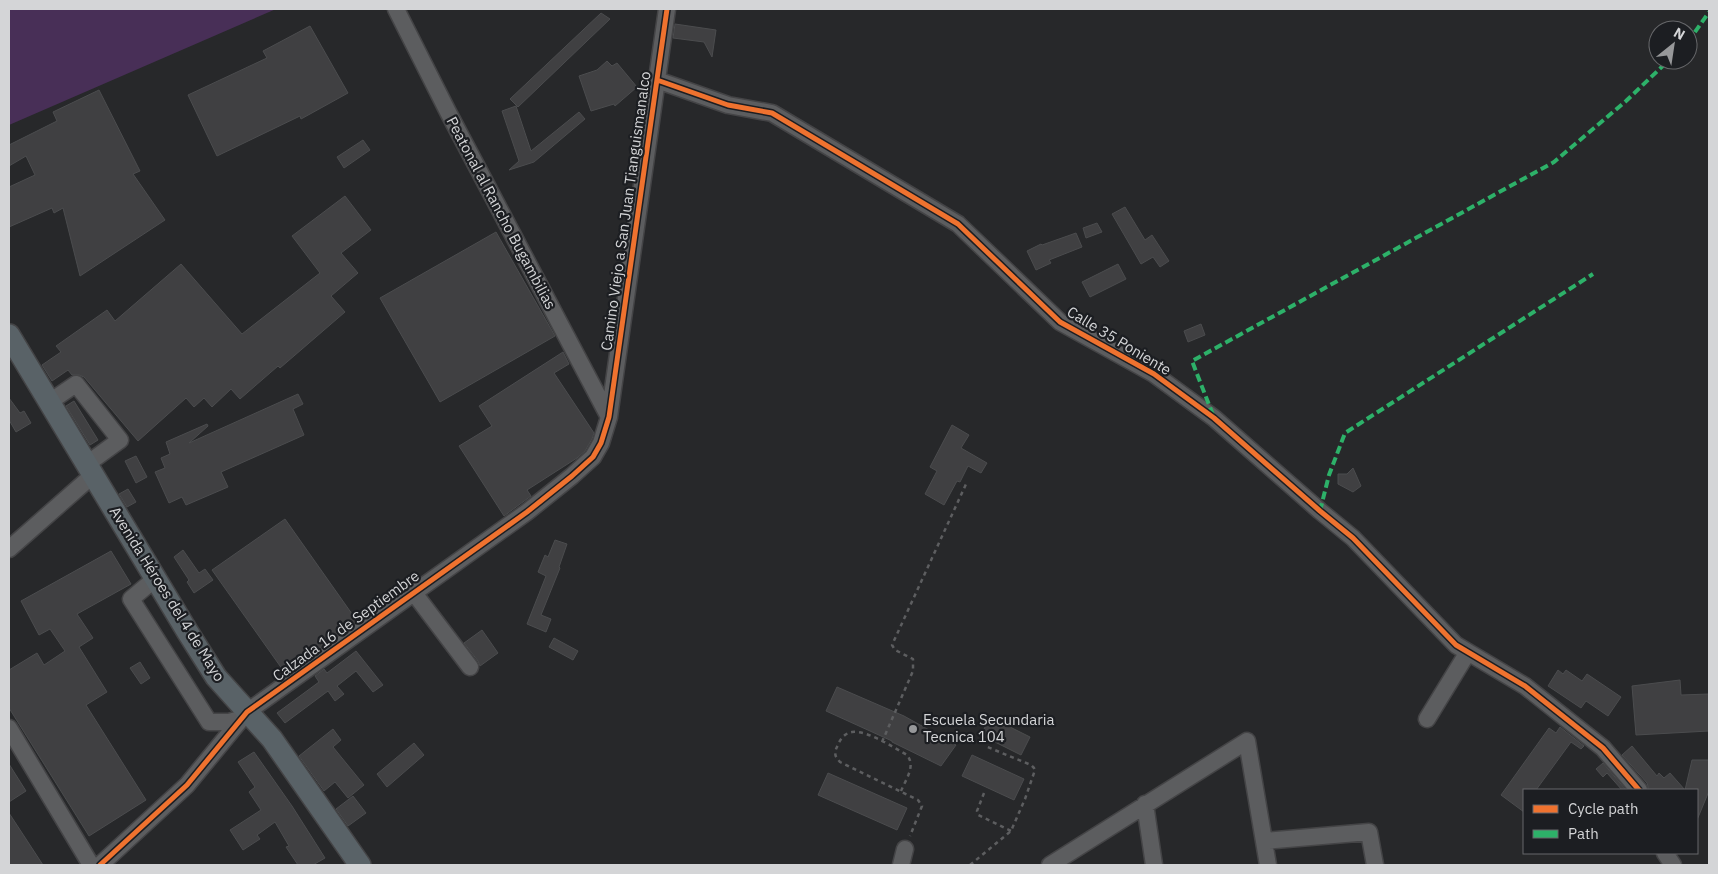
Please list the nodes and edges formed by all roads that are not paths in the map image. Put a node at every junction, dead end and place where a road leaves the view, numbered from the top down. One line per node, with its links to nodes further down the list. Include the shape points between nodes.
1 (396, 9): 6 (street, Peatonal al Rancho Bugambilias)
2 (667, 9): 3 (street, Camino Viejo a San Juan Tianguismanalco)
3 (657, 80): 6 (street, Camino Viejo a San Juan Tianguismanalco); 11 (street, Calle 35 Poniente, via 728,105 772,113 958,224 1060,322 1154,374 1214,418 1353,538 1456,645)
4 (9, 335): 5 (main road, Avenida Héroes del 4 de Mayo)
5 (48, 403): 7 (main road, Avenida Héroes del 4 de Mayo); 7 (street, via 76,384 120,440)
6 (609, 416): 10 (street, Calzada 16 de Septiembre, via 593,457 527,512)
7 (90, 469): 8 (street); 9 (main road, Avenida Héroes del 4 de Mayo)
8 (10, 544)
9 (156, 578): 13 (main road, Avenida Héroes del 4 de Mayo, via 216,677); 13 (street, via 131,599 208,722 229,722)
10 (414, 593): 12 (street); 13 (street, Calzada 16 de Septiembre)
11 (1468, 652): 14 (street); 16 (street, Calle 35 Poniente, via 1525,686 1603,748)
12 (470, 667)
13 (244, 716): 22 (street, Calzada 16 de Septiembre, via 187,785); 23 (main road, Avenida Héroes del 4 de Mayo, via 272,739)
14 (1427, 719)
15 (9, 728): 21 (street)
16 (1637, 789)
17 (1145, 804): 18 (street, via 1247,740); 25 (street); 26 (street)
18 (1264, 841): 27 (street); 28 (street, via 1369,832)
19 (906, 849): 24 (street)
20 (1666, 854): 29 (street)
21 (91, 865)
22 (100, 865)
23 (360, 865)
24 (901, 865)
25 (1050, 865)
26 (1154, 865)
27 (1268, 865)
28 (1375, 865)
29 (1674, 865)

